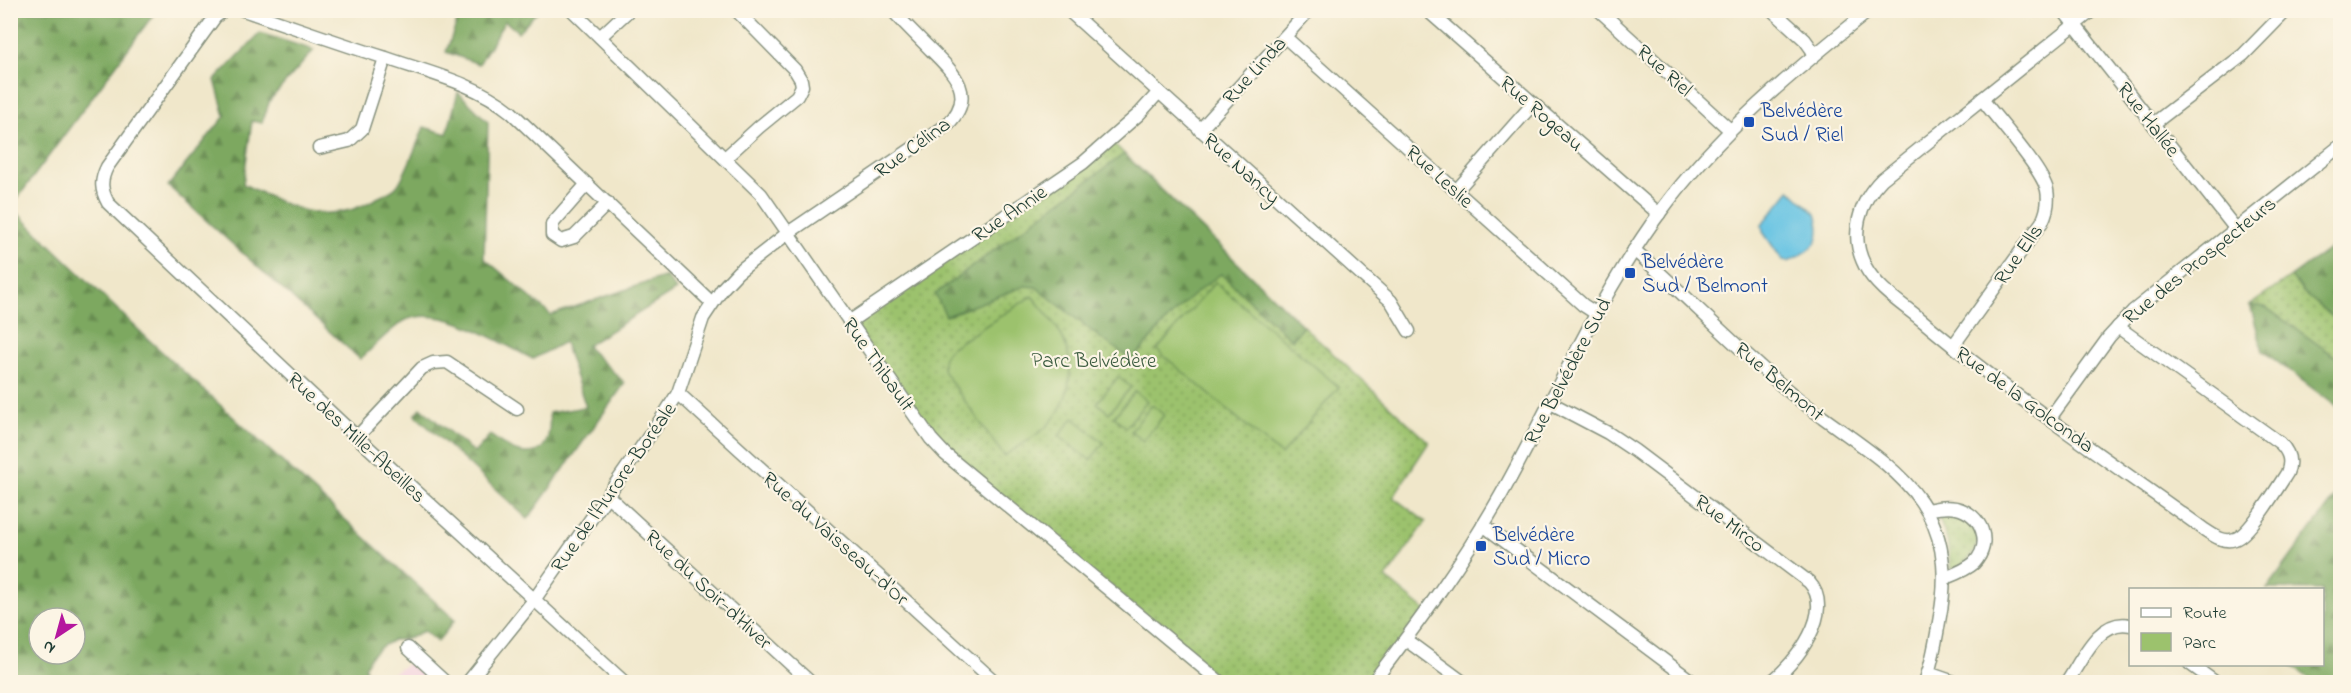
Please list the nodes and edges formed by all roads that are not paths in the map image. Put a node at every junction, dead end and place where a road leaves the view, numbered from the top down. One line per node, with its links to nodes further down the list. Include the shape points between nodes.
1 (224, 10): 47 (street, Rue des Mille-Abeilles, via 215,16 107,167 101,183 103,193 115,211)
2 (243, 10): 20 (street)
3 (572, 10): 17 (street, Rue Thibault)
4 (629, 10): 17 (street)
5 (736, 10): 29 (street, via 795,70 802,86 797,96)
6 (892, 10): 35 (street, Rue Célina, via 953,72 961,88 960,108 946,125)
7 (1068, 10): 21 (street, Rue Nancy)
8 (1309, 10): 18 (street, Rue Linda)
9 (1427, 10): 23 (street, Rue Rogeau)
10 (1599, 10): 26 (street, Rue Riel)
11 (1772, 10): 19 (street)
12 (1870, 10): 19 (street, Rue Belvédère Sud)
13 (2063, 10): 16 (street, Rue Hallée)
14 (2093, 10): 16 (street, Rue de la Golconda)
15 (2287, 10): 24 (street, via 2243,55)
16 (2075, 25): 22 (street, Rue de la Golconda); 24 (street, Rue Hallée)
17 (600, 37): 29 (street, Rue Thibault)
18 (1285, 37): 25 (street, Rue Linda); 31 (street, Rue Leslie)
19 (1815, 54): 26 (street, Rue Belvédère Sud)
20 (385, 58): 28 (street, via 362,129 349,141); 30 (street, via 481,91 511,112)
21 (1159, 92): 25 (street, Rue Nancy); 39 (street, Rue Annie, via 1140,114 1083,163)
22 (1982, 99): 42 (street, Rue Ells, via 2040,174 2047,190 2047,208 2042,222); 42 (street, Rue de la Golconda, via 1875,186 1863,204 1857,224 1858,245 1870,274)
23 (1532, 105): 31 (street); 33 (street, Rue Rogeau)
24 (2153, 124): 34 (street, Rue Hallée)
25 (1200, 130): 41 (street, Rue Nancy, via 1391,301)
26 (1730, 130): 33 (street, Rue Belvédère Sud)
27 (2340, 146): 34 (street, Rue des Prospecteurs)
28 (319, 148)
29 (725, 158): 35 (street, Rue Thibault, via 761,194)
30 (587, 184): 32 (street); 32 (street, via 552,224 552,235 561,241 574,237)
31 (1456, 191): 38 (street, Rue Leslie)
32 (608, 203): 37 (street)
33 (1659, 214): 36 (street, Rue Belvédère Sud)
34 (2235, 228): 40 (street, Rue des Prospecteurs, via 2141,303)
35 (788, 233): 37 (street, Rue de l'Aurore-Boréale, via 738,272); 39 (street, Rue Thibault)
36 (1634, 250): 38 (street, Rue Belvédère Sud); 49 (street, Rue Belmont, via 1778,382 1892,469 1915,491)
37 (712, 303): 43 (street, Rue de l'Aurore-Boréale, via 696,335)
38 (1597, 314): 44 (street, Rue Belvédère Sud)
39 (849, 322): 63 (street, Rue Thibault, via 945,454)
40 (2118, 327): 46 (street, Rue des Prospecteurs); 46 (street, Rue de la Golconda, via 2280,443 2288,454 2287,473 2246,532 2234,540 2213,536)
41 (1409, 331)
42 (1953, 346): 46 (street, Rue de la Golconda)
43 (678, 393): 48 (street, Rue de l'Aurore-Boréale); 62 (street, Rue du Vaisseau-d'Or)
44 (1549, 402): 50 (street, Rue Belvédère Sud); 67 (street, Rue Mirco, via 1635,451 1816,590 1818,609 1808,638 1786,669)
45 (517, 409): 47 (street, via 447,362 434,363 422,368)
46 (2050, 418)
47 (357, 438): 52 (street, Rue des Mille-Abeilles)
48 (608, 496): 52 (street, Rue de l'Aurore-Boréale); 61 (street, Rue du Soir-d'Hiver)
49 (1927, 510): 51 (street, Rue Belmont, via 1941,547); 51 (street, via 1944,507 1964,511 1980,524 1984,534 1981,555 1974,563)
50 (1483, 525): 54 (street, Rue Belvédère Sud); 66 (street)
51 (1945, 578): 57 (street, Rue Belmont)
52 (534, 600): 59 (street, Rue de l'Aurore-Boréale); 60 (street, Rue des Mille-Abeilles)
53 (2129, 625): 69 (street, via 2120,622 2104,630)
54 (1406, 640): 64 (street, Rue Belvédère Sud); 65 (street)
55 (408, 648): 58 (street)
56 (2193, 666): 70 (street)
57 (1926, 678): 68 (street)
58 (445, 682)
59 (468, 682)
60 (624, 682)
61 (810, 682)
62 (995, 682)
63 (1220, 682)
64 (1373, 682)
65 (1463, 682)
66 (1693, 682)
67 (1771, 682)
68 (1954, 682)
69 (2067, 682)
70 (2215, 682)

